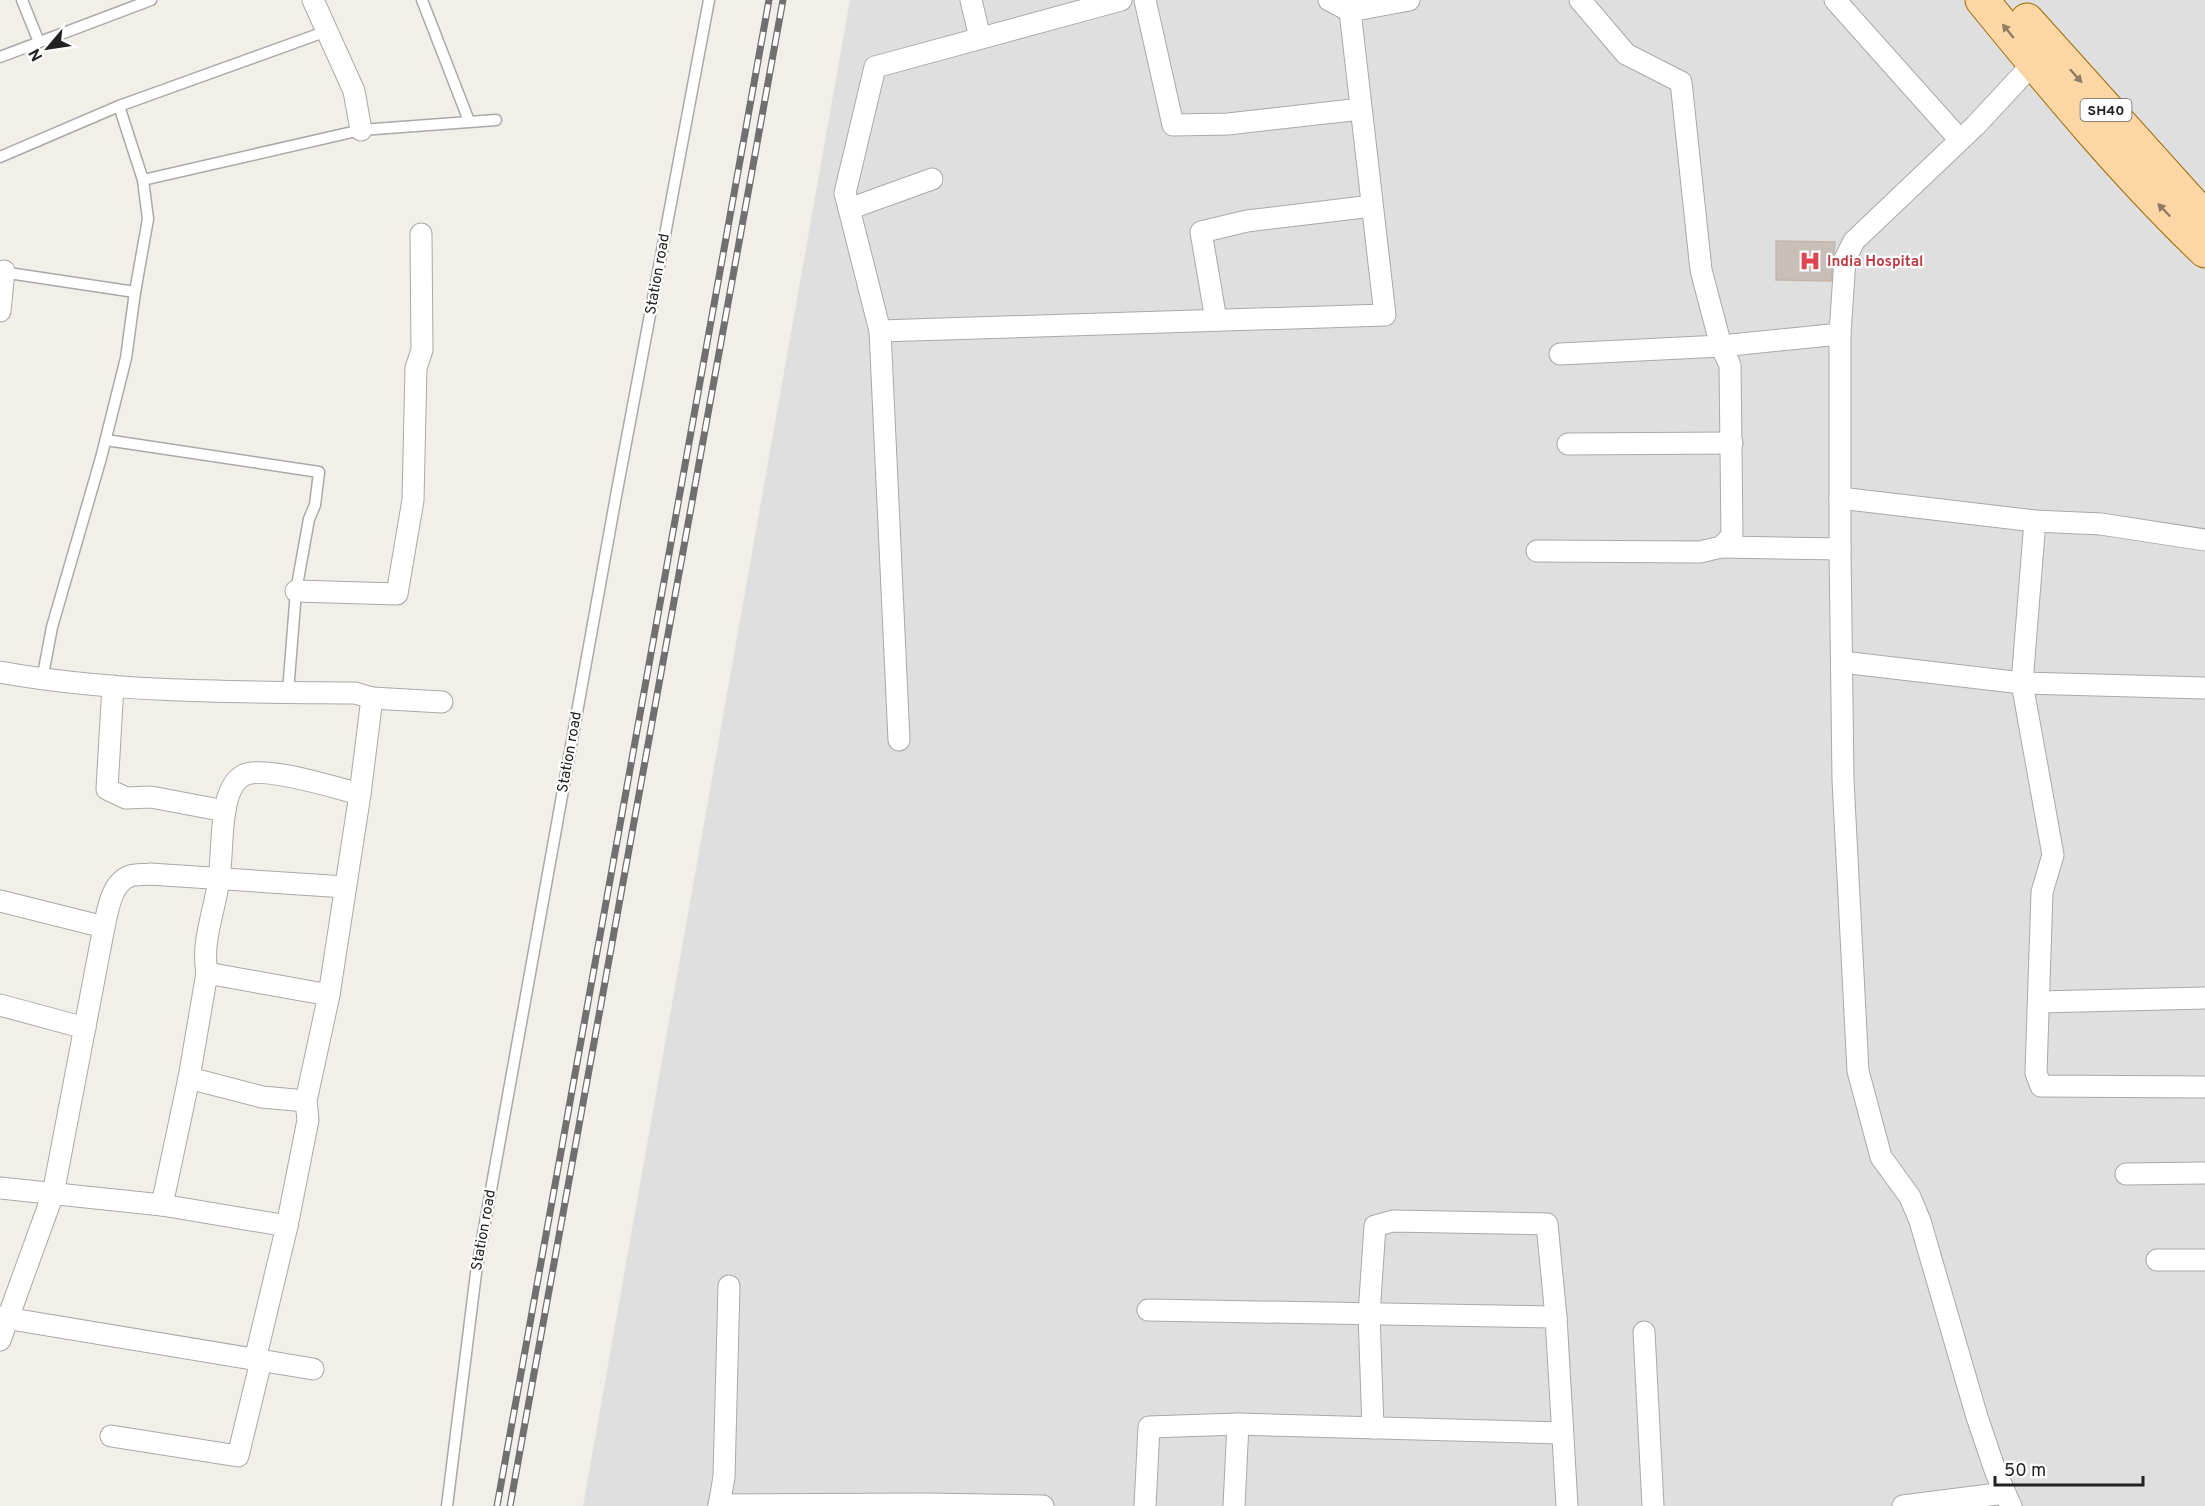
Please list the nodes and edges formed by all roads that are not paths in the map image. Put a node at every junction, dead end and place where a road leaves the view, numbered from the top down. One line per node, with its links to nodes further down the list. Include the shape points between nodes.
1 (22, 0): 20 (lane)
2 (151, 0): 15 (lane)
3 (313, 0): 18 (street)
4 (422, 0): 26 (lane)
5 (709, 0): 102 (lane, Station road, via 476,1273)
6 (971, 0): 19 (street)
7 (1121, 0): 16 (street)
8 (1145, 0): 24 (street, via 1173,125 1228,124)
9 (1329, 0): 17 (street)
10 (1410, 0): 17 (street)
11 (1580, 0): 43 (street, via 1626,54 1681,82 1701,270)
12 (1835, 0): 28 (street)
13 (1982, 0): 21 (main road, one-way to 13)
14 (2010, 0): 21 (main road, SH40)
15 (128, 4): 20 (lane)
16 (1071, 7): 19 (street)
17 (1350, 11): 24 (street)
18 (327, 31): 23 (lane); 27 (street, via 354,91)
19 (980, 38): 33 (street, via 875,67 845,194)
20 (39, 42): 22 (lane)
21 (2042, 54): 28 (street); 34 (main road, SH40, one-way to 34); 36 (main road, one-way to 21, via 2131,176)
22 (0, 57)
23 (119, 106): 29 (lane); 31 (lane)
24 (1361, 109): 32 (street)
25 (496, 120): 26 (lane)
26 (469, 122): 27 (lane)
27 (361, 130): 31 (lane)
28 (1960, 140): 42 (street, via 1854,242 1845,259)
29 (0, 157)
30 (932, 179): 33 (street)
31 (143, 180): 38 (lane, via 148,219)
32 (1372, 206): 40 (street, via 1247,221 1201,232); 40 (street, via 1385,315)
33 (849, 209): 41 (street)
34 (2203, 211)
35 (421, 234): 54 (street, via 422,350 416,368 413,500 397,594)
36 (2205, 251)
37 (2, 272): 38 (lane); 39 (street)
38 (135, 292): 45 (lane, via 126,358)
39 (0, 311)
40 (1216, 320): 41 (street)
41 (880, 331): 64 (street)
42 (1840, 334): 43 (street); 48 (street)
43 (1721, 346): 44 (street); 46 (street, via 1730,365)
44 (1560, 354)
45 (106, 440): 54 (lane, via 319,472); 57 (lane, via 52,627)
46 (1732, 443): 47 (street); 51 (street, via 1732,536)
47 (1568, 444)
48 (1840, 498): 49 (street); 52 (street)
49 (2035, 521): 50 (street, via 2101,524); 58 (street)
50 (2205, 540)
51 (1721, 547): 52 (street); 53 (street, via 1700,552)
52 (1840, 549): 55 (street)
53 (1537, 551)
54 (296, 591): 61 (lane)
55 (1842, 662): 58 (street); 101 (street, via 1843,780 1858,1071 1881,1157 1910,1197 1920,1221 1977,1417)
56 (0, 672): 57 (street)
57 (42, 680): 59 (street)
58 (2022, 683): 60 (street); 74 (street, via 2053,855 2042,892)
59 (113, 686): 61 (street); 66 (street, via 107,789 126,798 151,797)
60 (2205, 688)
61 (288, 692): 62 (street, via 355,693)
62 (372, 698): 63 (street); 65 (street)
63 (442, 702)
64 (899, 740)
65 (360, 794): 66 (street, via 273,773 251,773 234,784); 68 (street)
66 (225, 811): 67 (street)
67 (219, 879): 68 (street); 70 (street, via 131,876 114,891); 71 (street, via 204,959)
68 (345, 887): 72 (street)
69 (0, 901): 70 (street)
70 (104, 927): 76 (street)
71 (207, 973): 72 (street); 77 (street)
72 (329, 995): 79 (street)
73 (2205, 998): 74 (street)
74 (2039, 1002): 78 (street, via 2036,1073 2041,1086)
75 (0, 1005): 76 (street)
76 (86, 1028): 83 (street)
77 (189, 1078): 79 (street, via 262,1097); 84 (street)
78 (2205, 1087)
79 (306, 1101): 85 (street, via 308,1120)
80 (2205, 1173): 81 (street)
81 (2126, 1174)
82 (0, 1188): 83 (street)
83 (53, 1194): 84 (street); 92 (street)
84 (162, 1205): 85 (street)
85 (287, 1226): 95 (street)
86 (2157, 1260): 87 (street)
87 (2205, 1260)
88 (729, 1286): 103 (street, via 724,1477)
89 (1148, 1310): 90 (street)
90 (1368, 1314): 91 (street); 91 (street, via 1375,1226 1393,1221 1547,1224); 98 (street)
91 (1556, 1317): 99 (street)
92 (3, 1318): 94 (street); 95 (street)
93 (1644, 1332): 108 (street)
94 (0, 1340)
95 (258, 1360): 96 (street); 100 (street, via 238,1456)
96 (313, 1369)
97 (1238, 1424): 98 (street); 105 (street, via 1149,1427); 106 (street)
98 (1373, 1428): 99 (street)
99 (1562, 1433): 107 (street)
100 (111, 1436)
101 (2008, 1499): 109 (street)
102 (447, 1506)
103 (719, 1506): 104 (street)
104 (1043, 1506)
105 (1145, 1506)
106 (1234, 1506)
107 (1567, 1506)
108 (1653, 1506)
109 (1903, 1506)

